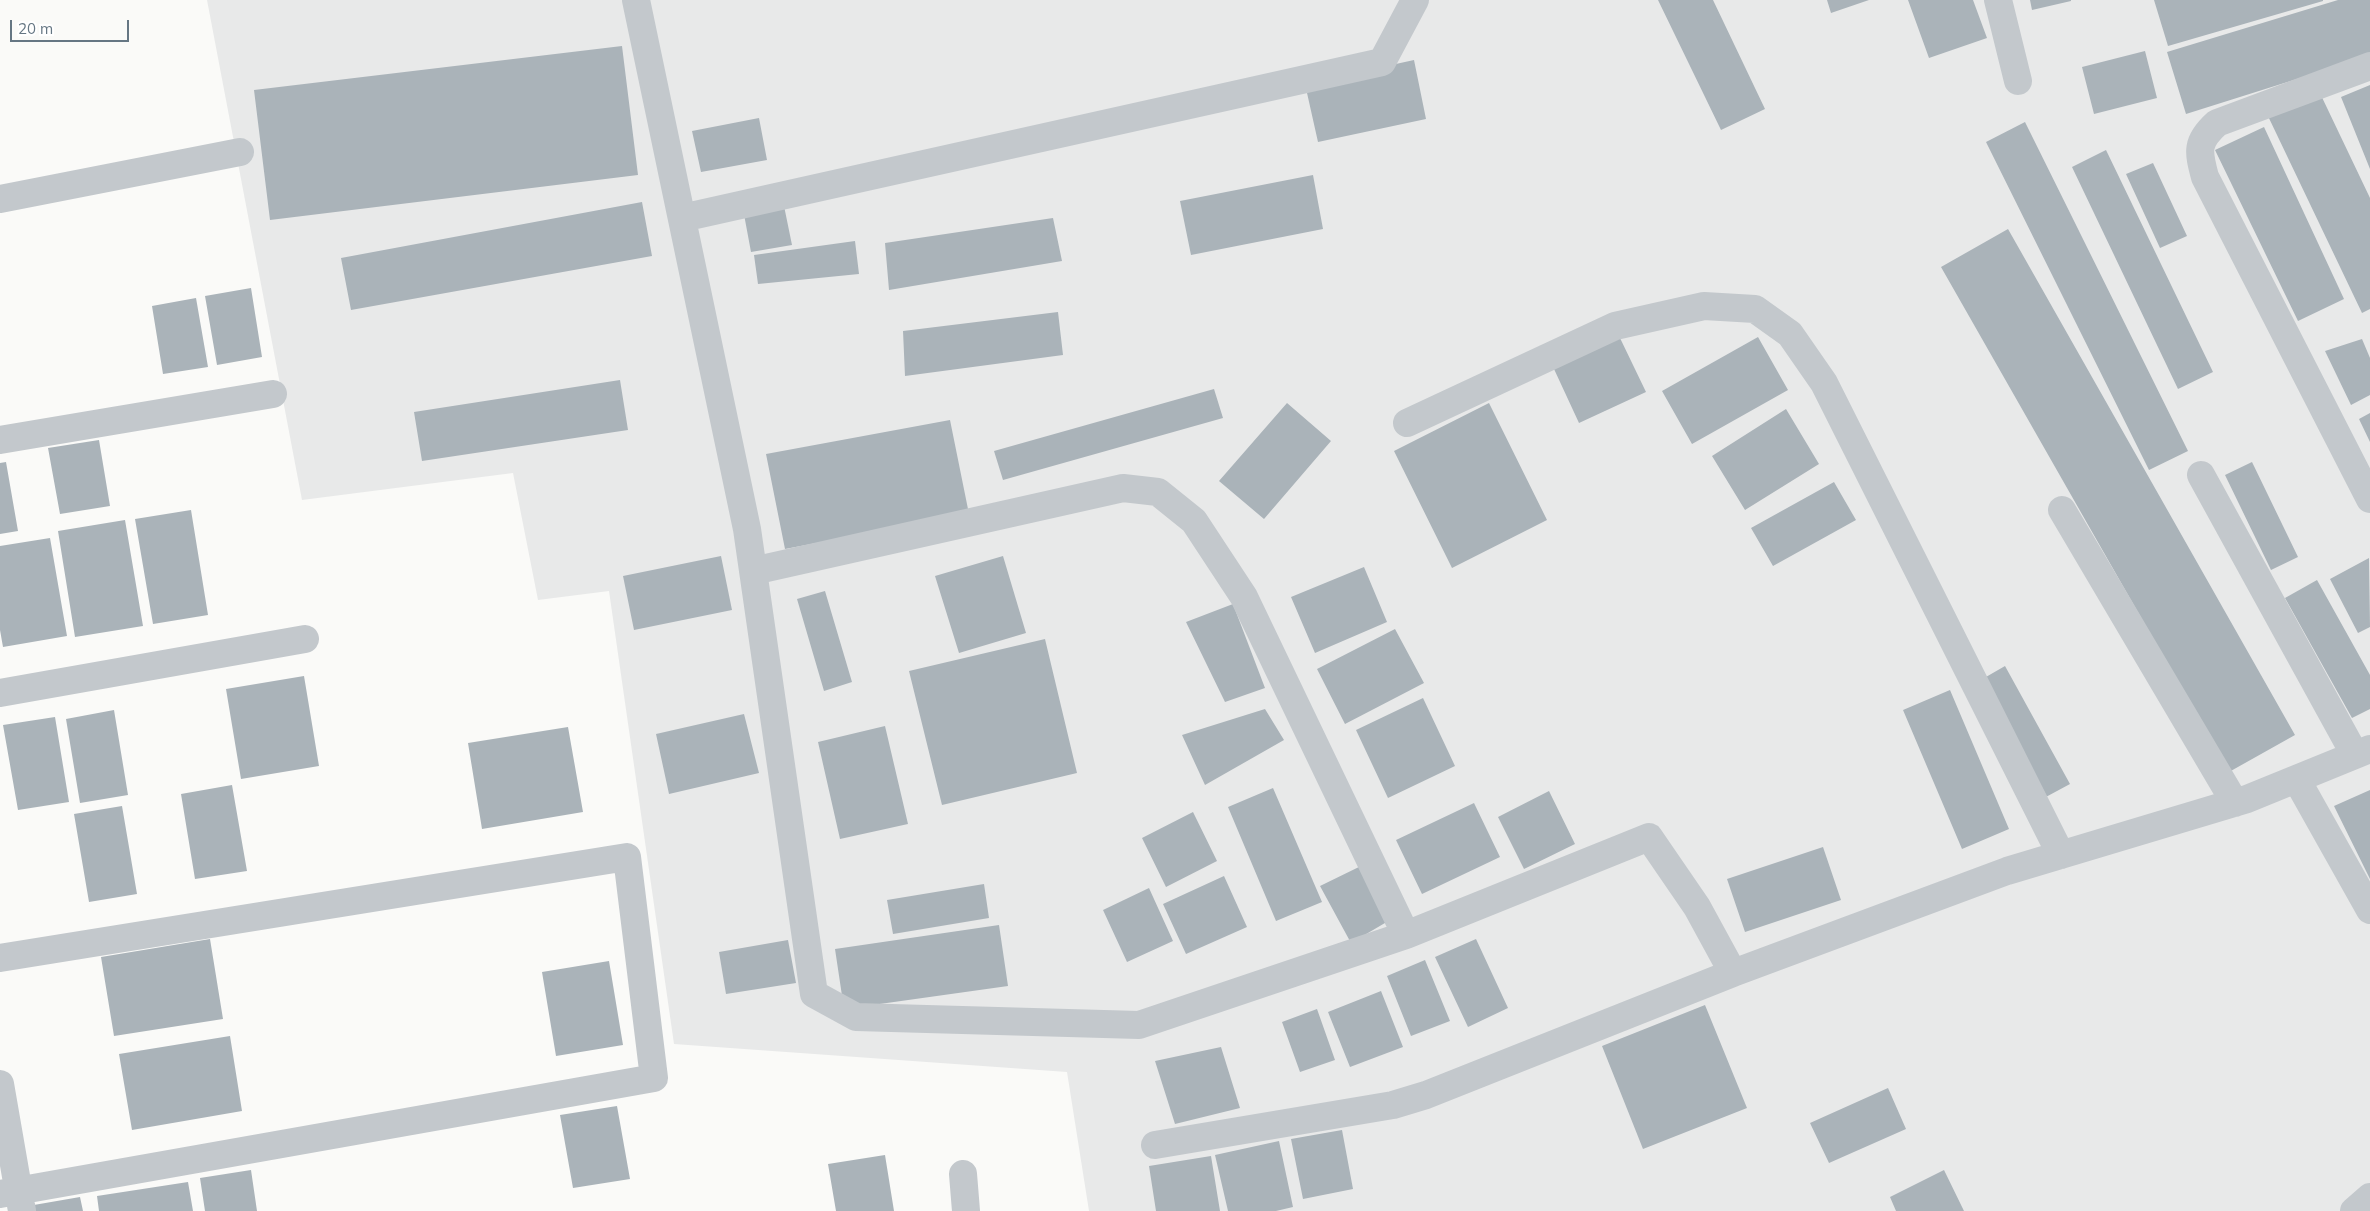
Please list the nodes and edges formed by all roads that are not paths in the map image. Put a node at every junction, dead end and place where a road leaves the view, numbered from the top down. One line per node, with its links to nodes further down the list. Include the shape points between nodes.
1 (636, 0): 8 (street)
2 (1415, 0): 8 (street, via 1382,62)
3 (1998, 0): 5 (street)
4 (2370, 66): 13 (street, via 2217,124 2205,134 2199,147 2205,177)
5 (2018, 81)
6 (240, 152): 7 (street)
7 (0, 198)
8 (682, 218): 15 (street)
9 (273, 394): 11 (street)
10 (1407, 423): 21 (street, via 1615,326 1704,306 1755,309 1790,334 1824,383)
11 (0, 440)
12 (2202, 475): 18 (street)
13 (2370, 499)
14 (2062, 510): 20 (street)
15 (753, 570): 23 (street, via 1123,488 1158,492 1194,522 1244,598); 23 (street, via 814,994 831,1004 856,1017 1139,1025)
16 (306, 639): 17 (street)
17 (0, 693)
18 (2362, 752): 19 (street)
19 (2298, 780): 20 (street); 22 (street)
20 (2235, 803): 21 (street)
21 (2061, 855): 25 (street, via 2007,870)
22 (2370, 910)
23 (1406, 935): 25 (street, via 1649,837 1697,907)
24 (0, 958): 30 (street, via 627,858 654,1078)
25 (1733, 973): 27 (street, via 1426,1095 1393,1105)
26 (0, 1084): 30 (street)
27 (1155, 1145)
28 (963, 1174): 31 (street)
29 (2370, 1197): 32 (street)
30 (13, 1199)
31 (966, 1211)
32 (2354, 1211)

